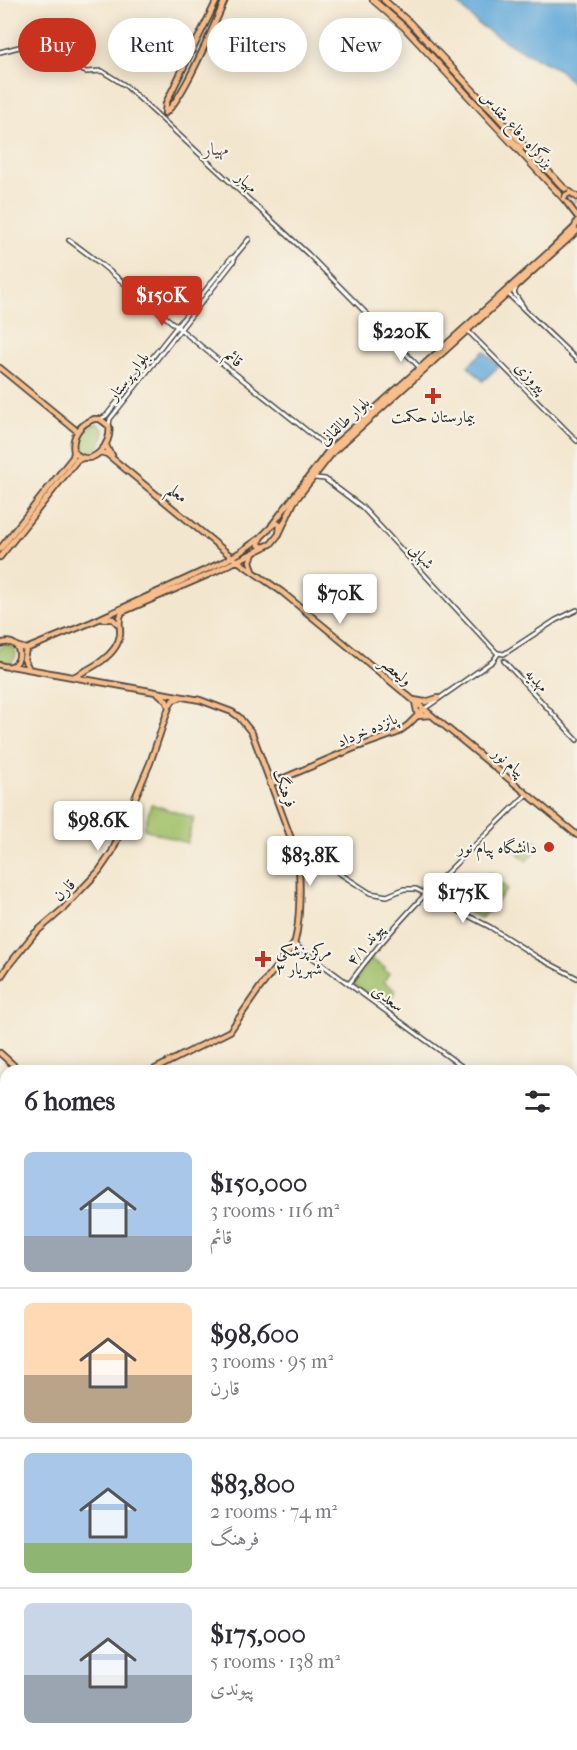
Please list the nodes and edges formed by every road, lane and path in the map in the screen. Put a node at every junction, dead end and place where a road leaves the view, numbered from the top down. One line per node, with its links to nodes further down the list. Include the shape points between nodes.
1 (218, 0): 2 (main road, via 165,113 189,77)
2 (225, 0)
3 (373, 0): 6 (highway, بزرگراه دفاع مقدس, via 400,23)
4 (384, 0): 8 (highway, بزرگراه دفاع مقدس, via 410,23)
5 (0, 52): 25 (street, مهیار, via 19,47 40,51 86,72 102,71 119,81 308,254)
6 (498, 128): 7 (main road); 8 (highway, بزرگراه دفاع مقدس)
7 (521, 149)
8 (564, 194): 9 (highway); 10 (main road, بلوار طالقانی)
9 (577, 196)
10 (576, 214): 11 (main road, بلوار طالقانی)
11 (577, 221): 17 (main road, بلوار طالقانی)
12 (577, 231): 16 (main road, بلوار طالقانی)
13 (249, 239): 15 (street, بلوار پرستار)
14 (69, 240): 19 (street, قائم)
15 (234, 257): 19 (street, بلوار پرستار); 20 (street, بلوار پرستار)
16 (517, 286): 17 (main road, بلوار طالقانی); 18 (street, via 514,293)
17 (508, 291): 18 (street); 21 (main road, بلوار طالقانی); 22 (main road, بلوار طالقانی)
18 (525, 310): 23 (street)
19 (177, 326): 20 (street, قائم); 26 (street, بلوار پرستار)
20 (181, 330): 27 (street, بلوار پرستار, via 110,419); 31 (street, قائم)
21 (468, 331): 22 (main road, بلوار طالقانی); 29 (street, پیروزی)
22 (437, 356): 25 (main road, بلوار طالقانی); 35 (main road, بلوار طالقانی)
23 (577, 360)
24 (0, 368): 28 (main road)
25 (420, 368): 31 (main road, بلوار طالقانی)
26 (100, 419): 27 (main road); 28 (main road, via 89,421)
27 (109, 426): 30 (main road)
28 (77, 431): 32 (main road)
29 (577, 441)
30 (106, 445): 33 (main road); 48 (main road, معلم, via 109,452 231,551)
31 (330, 449): 39 (main road, بلوار طالقانی)
32 (74, 452): 34 (main road); 38 (main road)
33 (100, 452): 34 (main road); 46 (main road, معلم)
34 (83, 458): 38 (main road)
35 (323, 463): 36 (street); 37 (main road, بلوار طالقانی)
36 (325, 479): 37 (street, via 317,477); 60 (street, شهابی, via 362,507)
37 (309, 482): 40 (main road, بلوار طالقانی)
38 (49, 491): 44 (main road)
39 (280, 514): 40 (main road, via 282,519); 41 (main road, بلوار طالقانی)
40 (288, 514): 42 (main road, بلوار طالقانی)
41 (270, 526): 42 (main road, via 279,524); 43 (main road, بلوار طالقانی)
42 (279, 534): 45 (main road, بلوار طالقانی)
43 (260, 538): 45 (main road, via 259,545); 48 (main road)
44 (9, 541): 47 (main road); 50 (main road)
45 (268, 546): 49 (main road)
46 (223, 548): 51 (main road, معلم); 52 (main road)
47 (0, 549)
48 (239, 553): 51 (main road)
49 (253, 554): 51 (main road); 53 (main road)
50 (0, 557)
51 (235, 558): 52 (main road); 53 (main road, ولیعصر)
52 (226, 563): 53 (main road); 55 (main road); 56 (main road, via 122,612)
53 (253, 571): 73 (main road, ولیعصر)
54 (577, 610): 61 (street)
55 (92, 622): 56 (main road, via 109,618); 59 (main road)
56 (118, 624): 66 (main road, via 120,635 115,648)
57 (0, 644): 58 (main road)
58 (16, 646): 59 (main road); 65 (main road, via 19,657)
59 (26, 649): 67 (main road, via 24,659)
60 (498, 654): 61 (street); 62 (street, پانزده خرداد)
61 (504, 654): 63 (street)
62 (493, 661): 63 (street); 72 (street, پانزده خرداد)
63 (504, 661): 79 (street, مهدیه)
64 (1, 666): 65 (main road, فرهنگ)
65 (11, 666): 67 (main road, فرهنگ)
66 (93, 667): 68 (main road); 69 (main road, via 92,677)
67 (29, 669): 68 (main road, فرهنگ)
68 (74, 677): 69 (main road, فرهنگ)
69 (101, 683): 70 (main road, فرهنگ)
70 (157, 692): 71 (main road, فرهنگ); 75 (main road)
71 (182, 697): 75 (main road, via 173,700); 80 (main road, فرهنگ, via 226,708 239,717 252,733)
72 (438, 698): 73 (main road, ولیعصر); 74 (street, پانزده خرداد)
73 (413, 701): 76 (main road, ولیعصر); 78 (main road)
74 (429, 705): 76 (street, پانزده خرداد); 77 (street)
75 (169, 707): 92 (main road, قارن, via 112,852 80,891 34,934)
76 (424, 709): 77 (main road, پیام نور); 78 (main road, پانزده خرداد)
77 (431, 715): 78 (main road); 81 (main road, پیام نور)
78 (418, 716): 80 (main road, پانزده خرداد, via 404,730)
79 (577, 740)
80 (270, 784): 85 (main road, فرهنگ)
81 (527, 794): 82 (main road, پیام نور); 86 (street, پیوند ۴/۱)
82 (577, 835)
83 (303, 850): 84 (street, via 303,856)
84 (314, 859): 85 (street); 87 (street, via 370,893 387,896 410,888)
85 (299, 868): 91 (main road, فرهنگ)
86 (432, 888): 88 (street, پیوند ۴/۱); 89 (street)
87 (419, 890): 88 (street); 90 (street)
88 (426, 894): 89 (street); 90 (street, پیوند ۴/۱)
89 (432, 897): 90 (street); 93 (street)
90 (421, 899): 94 (street, پیوند ۴/۱)
91 (294, 945): 94 (street, سعدی); 97 (main road, via 230,1031)
92 (0, 978)
93 (577, 978)
94 (349, 984): 98 (street, سعدی)
95 (0, 1053): 96 (main road)
96 (13, 1065)
97 (163, 1065)
98 (460, 1065)
99 (0, 1447): 100 (main road)
100 (0, 1463)

